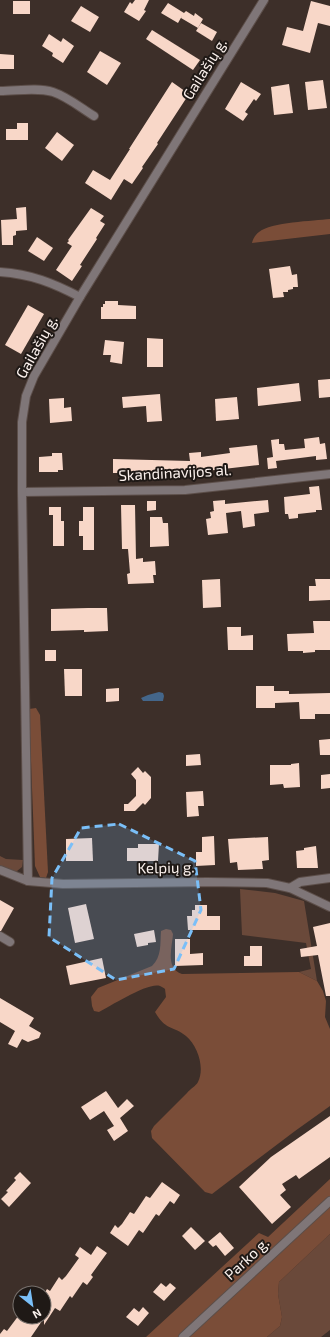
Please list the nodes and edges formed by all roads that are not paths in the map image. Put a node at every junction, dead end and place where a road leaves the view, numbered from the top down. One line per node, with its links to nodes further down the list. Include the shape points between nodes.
1 (254, 0): 2 (street)
2 (263, 2): 6 (street, Gailašių g.)
3 (0, 91): 4 (street, via 52,92)
4 (94, 116)
5 (0, 272): 6 (street, via 38,278)
6 (80, 297): 8 (street, Gailašių g., via 34,376 26,396 22,422)
7 (330, 474): 8 (street, Skandinavijos al., via 185,490)
8 (22, 492): 11 (street, Gailašių g.)
9 (0, 870): 11 (street, Kelpių g.)
10 (330, 878): 12 (street, via 300,882)
11 (28, 881): 12 (street, Kelpių g., via 63,884 267,883)
12 (290, 888): 13 (street, Kelpių g.)
13 (330, 907)
14 (0, 936): 15 (street)
15 (10, 942)
16 (330, 1201): 17 (street, Parko g.)
17 (183, 1337)

